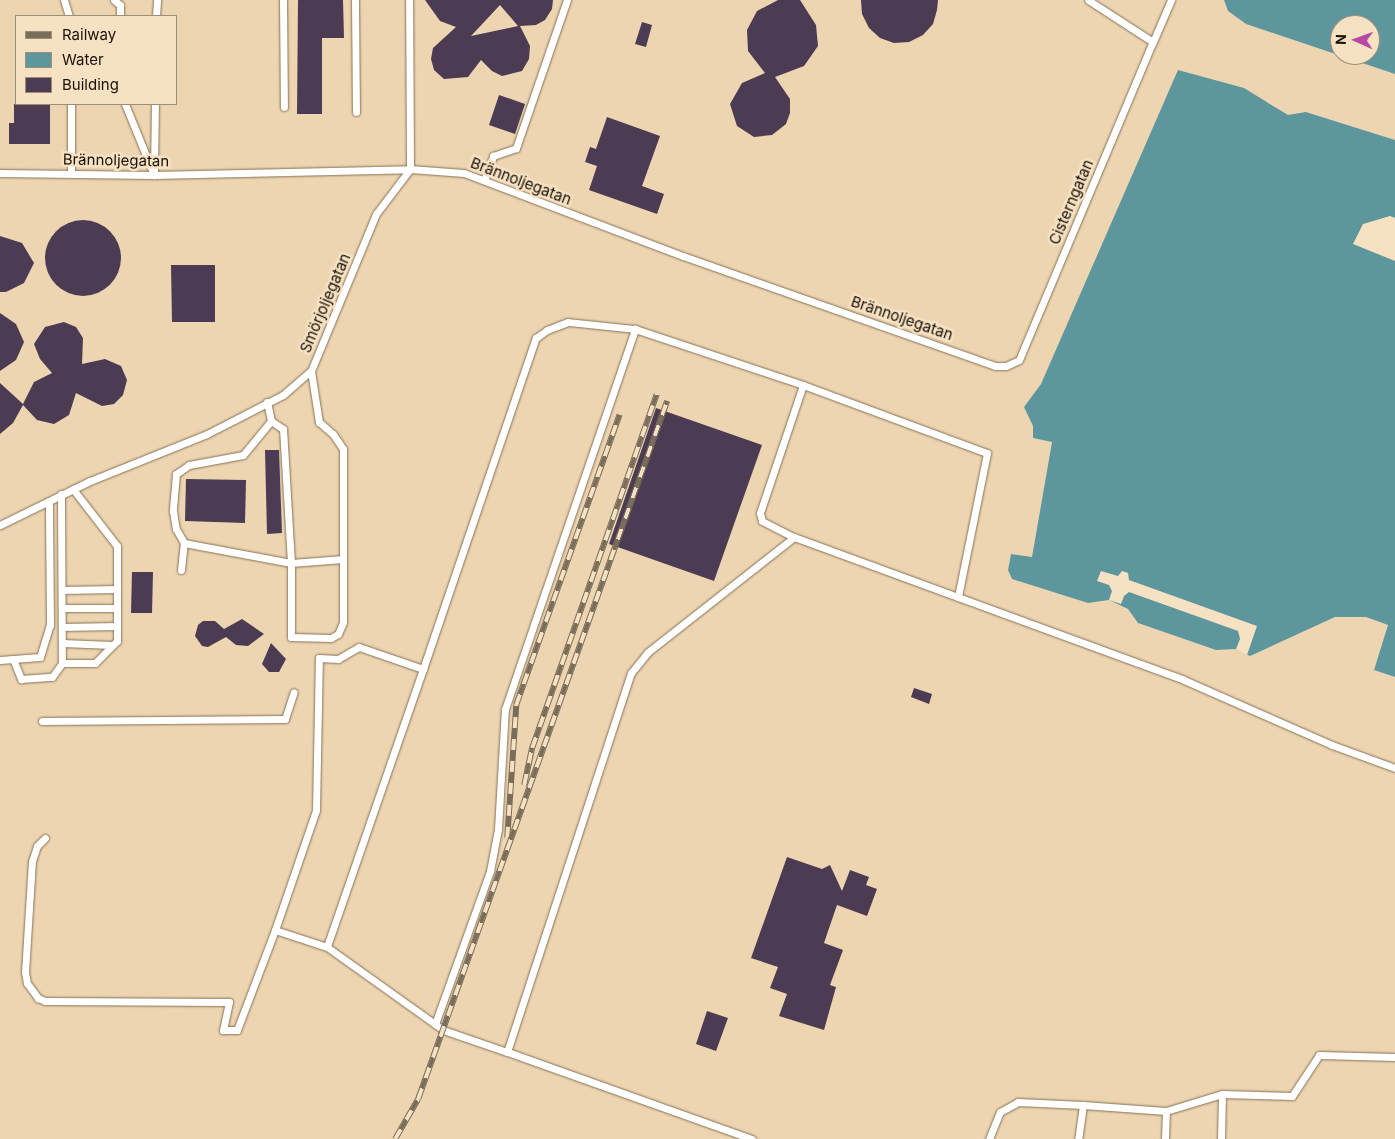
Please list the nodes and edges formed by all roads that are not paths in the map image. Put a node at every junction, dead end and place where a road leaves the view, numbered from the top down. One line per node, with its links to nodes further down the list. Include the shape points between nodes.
1 (64, 0): 10 (lane)
2 (114, 0): 11 (lane, via 120,5)
3 (157, 0): 12 (lane)
4 (283, 0): 17 (lane)
5 (355, 0): 18 (lane)
6 (409, 0): 19 (lane)
7 (567, 0): 23 (lane, via 516,148 493,156)
8 (1088, 0): 13 (lane)
9 (1171, 0): 13 (lane, Cisterngatan)
10 (69, 15)
11 (120, 15)
12 (156, 15)
13 (1153, 42): 25 (lane, Cisterngatan, via 1019,360)
14 (71, 105): 20 (lane)
15 (125, 105): 22 (lane)
16 (155, 105): 22 (lane)
17 (284, 107)
18 (356, 112)
19 (410, 169): 22 (lane, Brännoljegatan); 23 (lane, Brännoljegatan, via 464,173); 26 (lane, Smörjoljegatan, via 376,214)
20 (71, 172): 21 (lane, Brännoljegatan); 22 (lane, Brännoljegatan)
21 (0, 173)
22 (154, 175)
23 (484, 180): 25 (lane, Brännoljegatan, via 683,256 995,366)
24 (635, 329): 27 (lane); 51 (lane, via 568,322 536,338); 58 (lane, via 504,708 498,829 490,871)
25 (1006, 366)
26 (311, 371): 28 (lane, Smörjoljegatan, via 283,395); 36 (lane, via 319,422 343,449)
27 (803, 385): 34 (lane, via 760,513 762,521); 41 (lane, via 987,453)
28 (268, 402): 29 (lane); 30 (lane, Smörjoljegatan, via 206,434)
29 (271, 421): 35 (lane, via 243,455 189,465 176,474 173,511 176,529); 37 (lane, via 283,428)
30 (73, 489): 31 (lane, Smörjoljegatan); 39 (lane, via 117,546)
31 (62, 494): 32 (lane, Smörjoljegatan); 40 (lane)
32 (49, 501): 33 (lane, Smörjoljegatan); 48 (lane, via 50,625 40,657)
33 (0, 525)
34 (794, 537): 41 (lane); 59 (lane, via 648,652 631,672)
35 (184, 543): 37 (lane); 38 (lane)
36 (343, 559): 37 (lane); 37 (lane, via 342,622 338,634 332,638 291,637)
37 (291, 563)
38 (181, 570)
39 (117, 589): 40 (lane); 43 (lane)
40 (62, 590): 42 (lane)
41 (958, 597): 54 (lane, via 1184,680 1332,746)
42 (62, 608): 43 (lane); 45 (lane)
43 (117, 608): 44 (lane)
44 (117, 626): 45 (lane); 47 (lane, via 117,641)
45 (62, 627): 46 (lane)
46 (62, 643): 47 (lane); 50 (lane)
47 (112, 645): 50 (lane, via 95,663)
48 (13, 659): 49 (lane); 50 (lane, via 21,679 52,677)
49 (0, 660)
50 (62, 663)
51 (423, 669): 56 (lane, via 359,647 338,659 319,658 316,810); 57 (lane)
52 (294, 692): 53 (lane, via 285,719)
53 (42, 721)
54 (1395, 768)
55 (45, 838): 56 (lane, via 37,846 32,861 25,972 27,983 38,998 45,1001 229,1002 223,1030 237,1030)
56 (275, 930): 57 (lane)
57 (327, 947): 58 (lane)
58 (435, 1024): 59 (lane, via 443,1030)
59 (507, 1052): 64 (lane)
60 (1395, 1057): 61 (lane, via 1319,1055 1292,1096)
61 (1222, 1094): 63 (lane); 68 (lane)
62 (1083, 1105): 63 (lane); 65 (lane, via 1018,1102 1007,1105 1000,1112); 66 (lane)
63 (1166, 1111): 67 (lane)
64 (752, 1139)
65 (990, 1139)
66 (1078, 1139)
67 (1165, 1139)
68 (1221, 1139)

